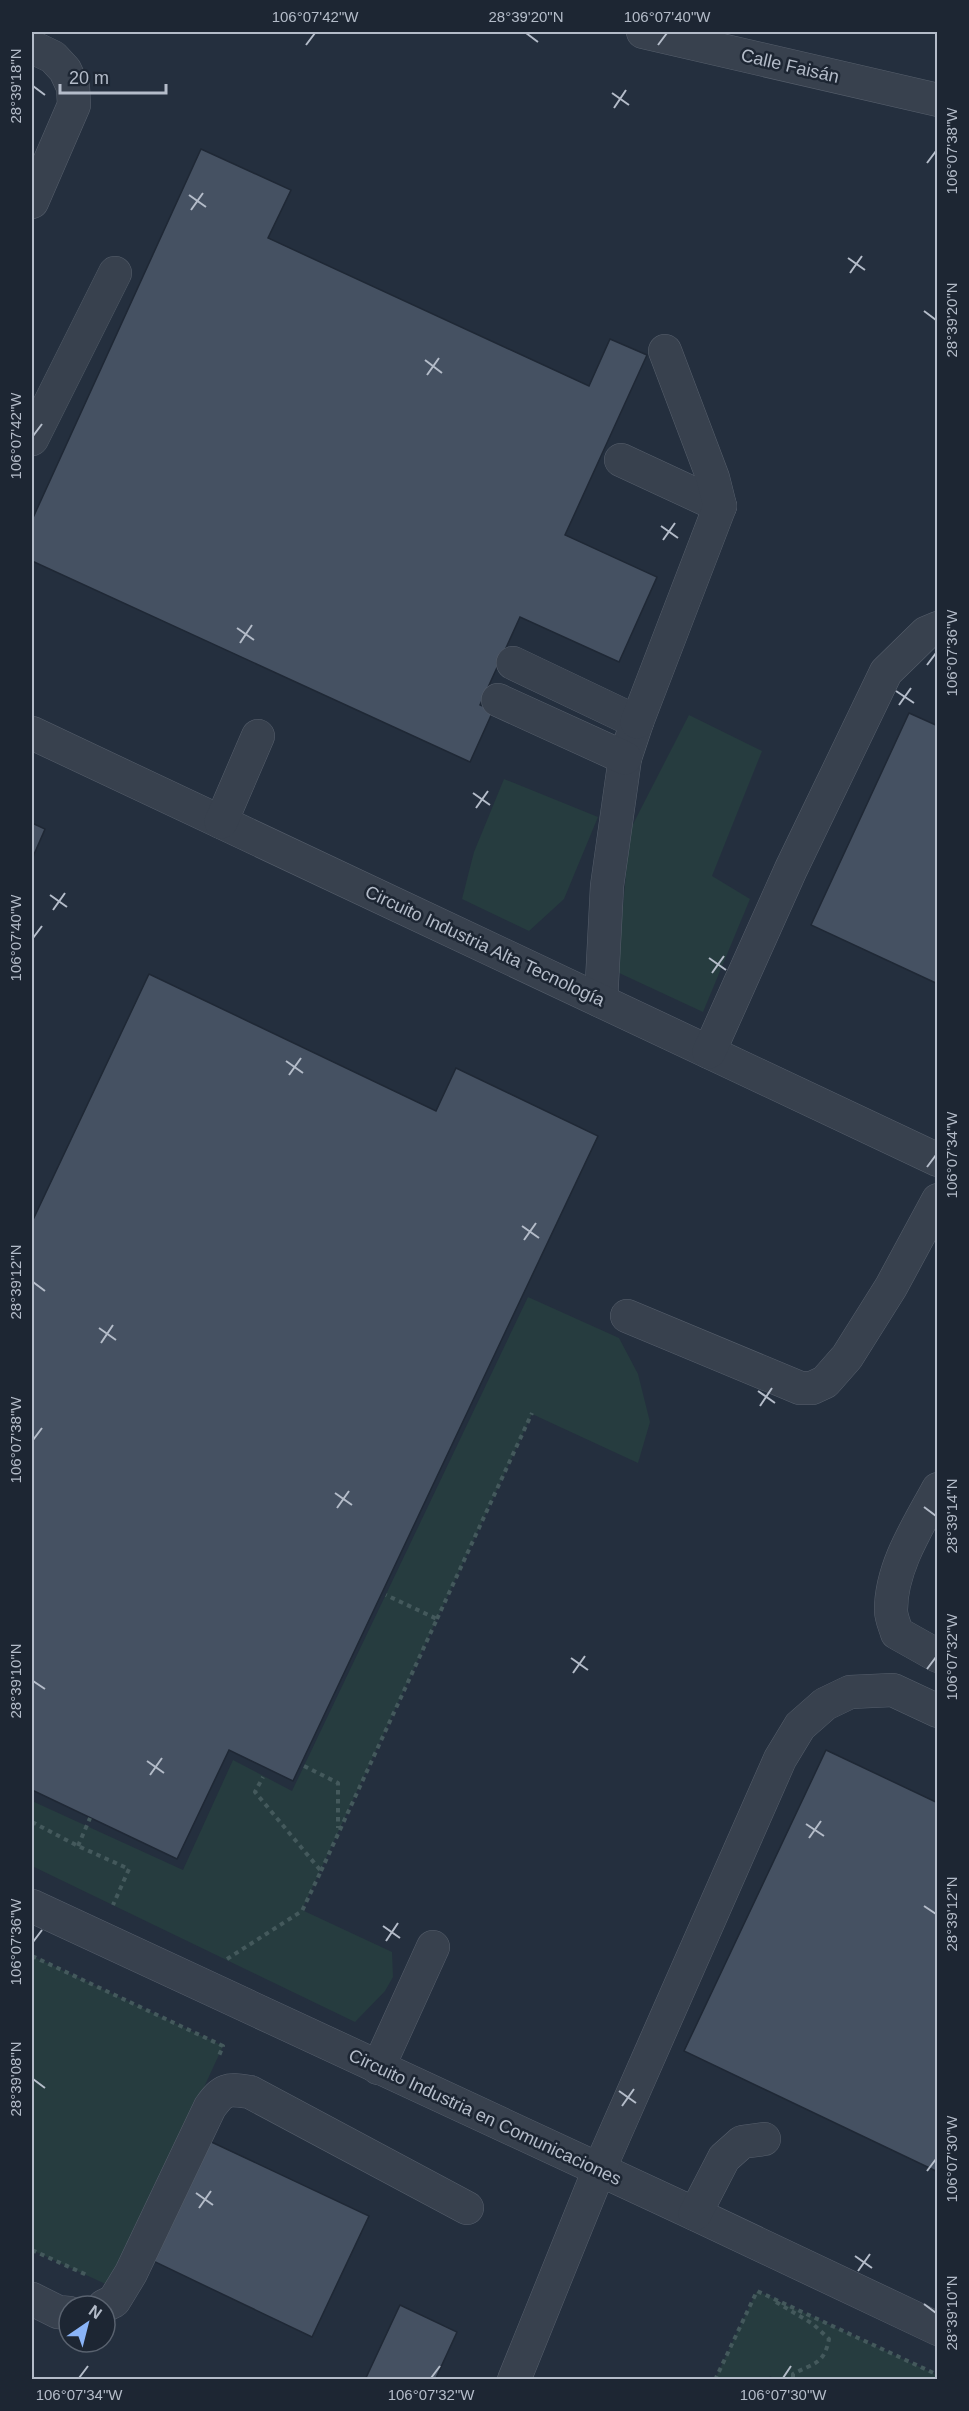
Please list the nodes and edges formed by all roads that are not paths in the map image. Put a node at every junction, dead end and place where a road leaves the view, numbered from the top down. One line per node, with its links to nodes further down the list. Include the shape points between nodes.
1 (656, 33): 3 (street, Calle Faisán)
2 (32, 47): 4 (street, via 53,57 65,70 73,87 74,105)
3 (938, 100)
4 (32, 202)
5 (115, 273): 7 (street)
6 (665, 351): 9 (street)
7 (32, 440)
8 (621, 460): 9 (street)
9 (720, 506): 13 (street)
10 (938, 628): 19 (street, via 926,633 886,672)
11 (513, 663): 13 (street)
12 (498, 700): 16 (street)
13 (637, 722): 16 (street)
14 (32, 733): 17 (street, Circuito Industria Alta Tecnología)
15 (258, 736): 17 (street)
16 (625, 758): 18 (street, via 607,886)
17 (221, 822): 18 (street, Circuito Industria Alta Tecnología)
18 (601, 1001): 19 (street, Circuito Industria Alta Tecnología)
19 (709, 1052): 20 (street, Circuito Industria Alta Tecnología)
20 (938, 1160)
21 (938, 1200): 22 (street, via 847,1358 825,1382 812,1388 800,1388)
22 (627, 1316)
23 (938, 1489): 24 (street, via 898,1572 891,1613 897,1633)
24 (938, 1656)
25 (938, 1711): 30 (street, via 893,1690 850,1692 825,1704 800,1726 780,1759)
26 (32, 1906): 28 (street, Circuito Industria en Comunicaciones)
27 (433, 1947): 28 (street)
28 (378, 2068): 30 (street, Circuito Industria en Comunicaciones)
29 (764, 2139): 32 (street, via 742,2142 724,2158)
30 (599, 2170): 32 (street, Circuito Industria en Comunicaciones); 37 (street)
31 (467, 2208): 33 (street, via 250,2092 230,2089 220,2093 210,2107)
32 (695, 2214): 36 (street, Circuito Industria en Comunicaciones)
33 (117, 2296)
34 (32, 2299): 35 (street)
35 (57, 2312)
36 (938, 2329)
37 (514, 2379)

